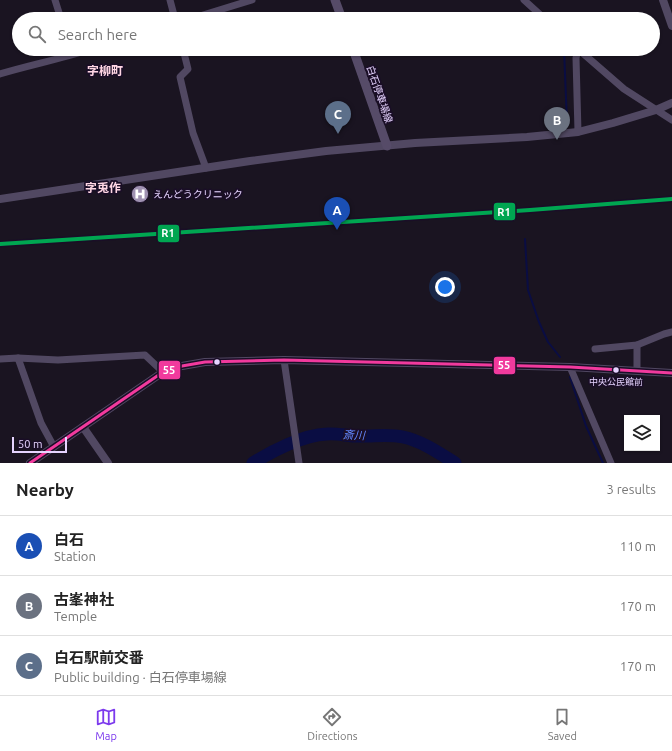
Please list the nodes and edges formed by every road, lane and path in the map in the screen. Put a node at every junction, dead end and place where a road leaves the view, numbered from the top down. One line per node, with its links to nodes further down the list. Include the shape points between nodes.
1 (55, 0): 7 (street)
2 (170, 0): 8 (street)
3 (252, 0): 9 (street)
4 (335, 0): 10 (main road)
5 (524, 0): 11 (street)
6 (663, 0): 12 (street)
7 (59, 12)
8 (173, 12)
9 (213, 12)
10 (339, 12)
11 (537, 12)
12 (672, 26)
13 (57, 56): 18 (street)
14 (185, 56): 24 (street, via 188,69 180,78 193,133)
15 (355, 56): 23 (main road, 白石停車場線)
16 (576, 56): 22 (street)
17 (586, 56): 20 (street, via 624,89)
18 (0, 74)
19 (672, 103): 20 (street)
20 (656, 110): 21 (street); 22 (street)
21 (672, 120)
22 (578, 132): 23 (street)
23 (387, 146): 24 (street, via 320,152)
24 (206, 168): 25 (street)
25 (0, 199)
26 (672, 332): 27 (street)
27 (637, 345): 28 (street); 33 (street)
28 (595, 349)
29 (18, 358): 30 (street); 34 (street, via 58,360 145,355); 37 (street, via 41,423)
30 (0, 359)
31 (284, 360): 32 (street); 34 (street, via 205,362); 40 (street)
32 (570, 367): 33 (street); 41 (street)
33 (637, 370): 35 (street)
34 (163, 372): 36 (street)
35 (672, 373)
36 (83, 426): 37 (street); 39 (street)
37 (54, 447): 38 (street)
38 (30, 463)
39 (108, 463)
40 (299, 463)
41 (611, 463)

